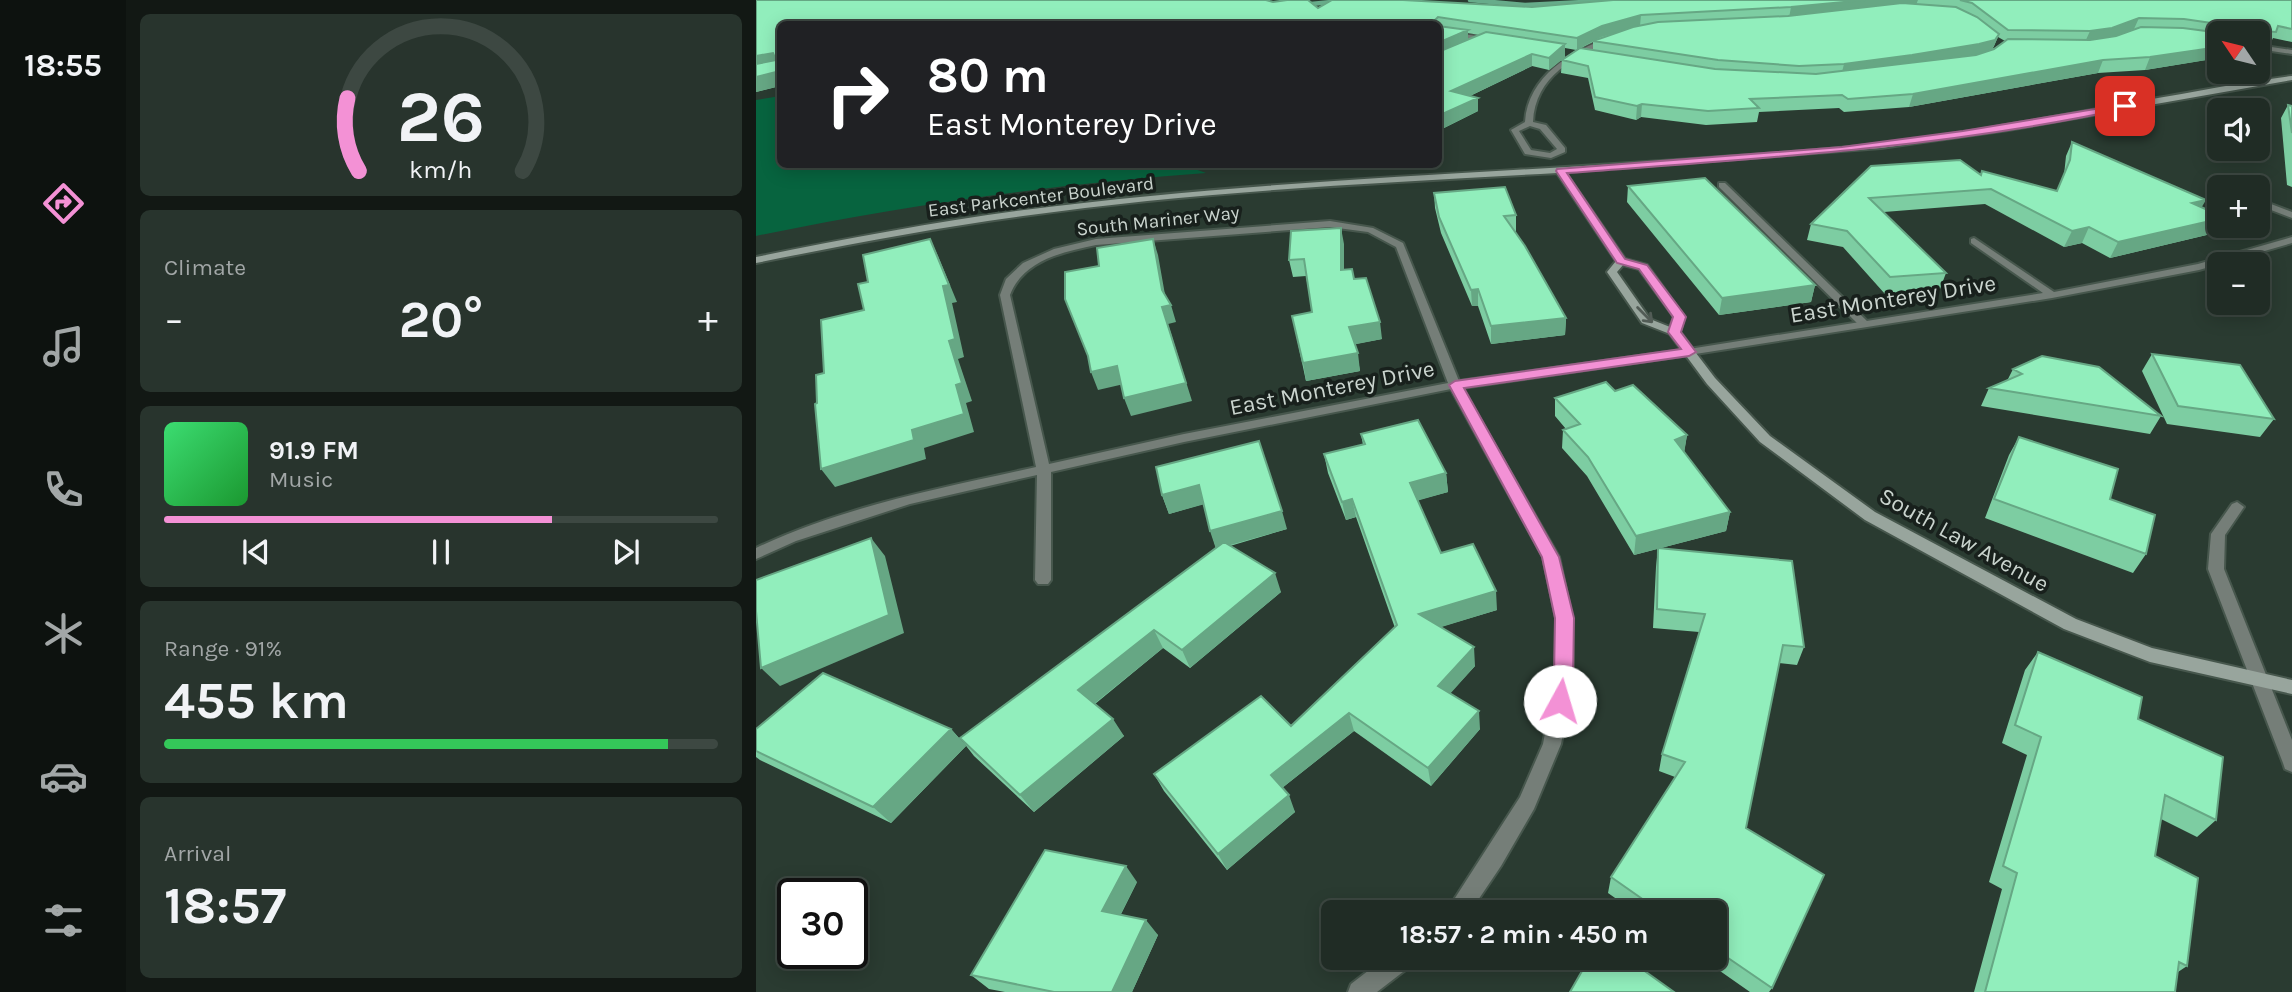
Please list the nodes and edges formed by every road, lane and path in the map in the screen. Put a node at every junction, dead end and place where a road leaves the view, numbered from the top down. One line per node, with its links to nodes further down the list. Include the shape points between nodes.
1 (1442, 33): 3 (street)
2 (1619, 35): 9 (street)
3 (1486, 38): 4 (street); 5 (street)
4 (1497, 40)
5 (1474, 44)
6 (2270, 49): 8 (street)
7 (1569, 52): 9 (street)
8 (2292, 52)
9 (1581, 54): 10 (street); 12 (street, via 1553,70 1535,92 1528,108)
10 (1595, 56)
11 (2292, 78): 14 (main road, East Parkcenter Boulevard, via 1842,150)
12 (1529, 123): 13 (street, via 1543,127 1562,149); 13 (street, via 1515,130 1528,152)
13 (1551, 156): 14 (street)
14 (1560, 171): 20 (main road, East Parkcenter Boulevard, via 1058,207); 21 (main road, South Law Avenue)
15 (1722, 185): 23 (street)
16 (2270, 207): 17 (street)
17 (2292, 215)
18 (2292, 240): 22 (street, East Monterey Drive, via 2199,267)
19 (1974, 241): 22 (street, East Monterey Drive)
20 (756, 260)
21 (1621, 261): 24 (main road, South Law Avenue, via 1643,267 1679,317); 24 (main road, South Law Avenue, one-way to 24, via 1612,272 1646,321)
22 (2052, 295): 23 (street, East Monterey Drive)
23 (1864, 324): 25 (street, East Monterey Drive)
24 (1675, 332): 25 (main road, South Law Avenue)
25 (1689, 352): 26 (street, East Monterey Drive); 31 (main road, South Law Avenue, via 1765,439 1870,516 2070,624 2150,655)
26 (1455, 385): 27 (street, East Monterey Drive, via 1184,438); 27 (street, South Mariner Way, via 1400,245 1370,230 1330,223 1096,242 1056,251 1027,265 1010,281 1005,295); 34 (street, South Mariner Way, via 1551,557 1564,618 1563,680 1552,744 1527,803)
27 (1044, 471): 29 (street, East Monterey Drive, via 908,500 791,537); 30 (street, South Mariner Way)
28 (2237, 507): 31 (street, via 2218,534 2216,569)
29 (756, 554)
30 (1043, 580)
31 (2260, 681): 32 (main road, South Law Avenue); 33 (street)
32 (2292, 687)
33 (2292, 763)
34 (1465, 900)
35 (1387, 970): 36 (street)
36 (1359, 992)

